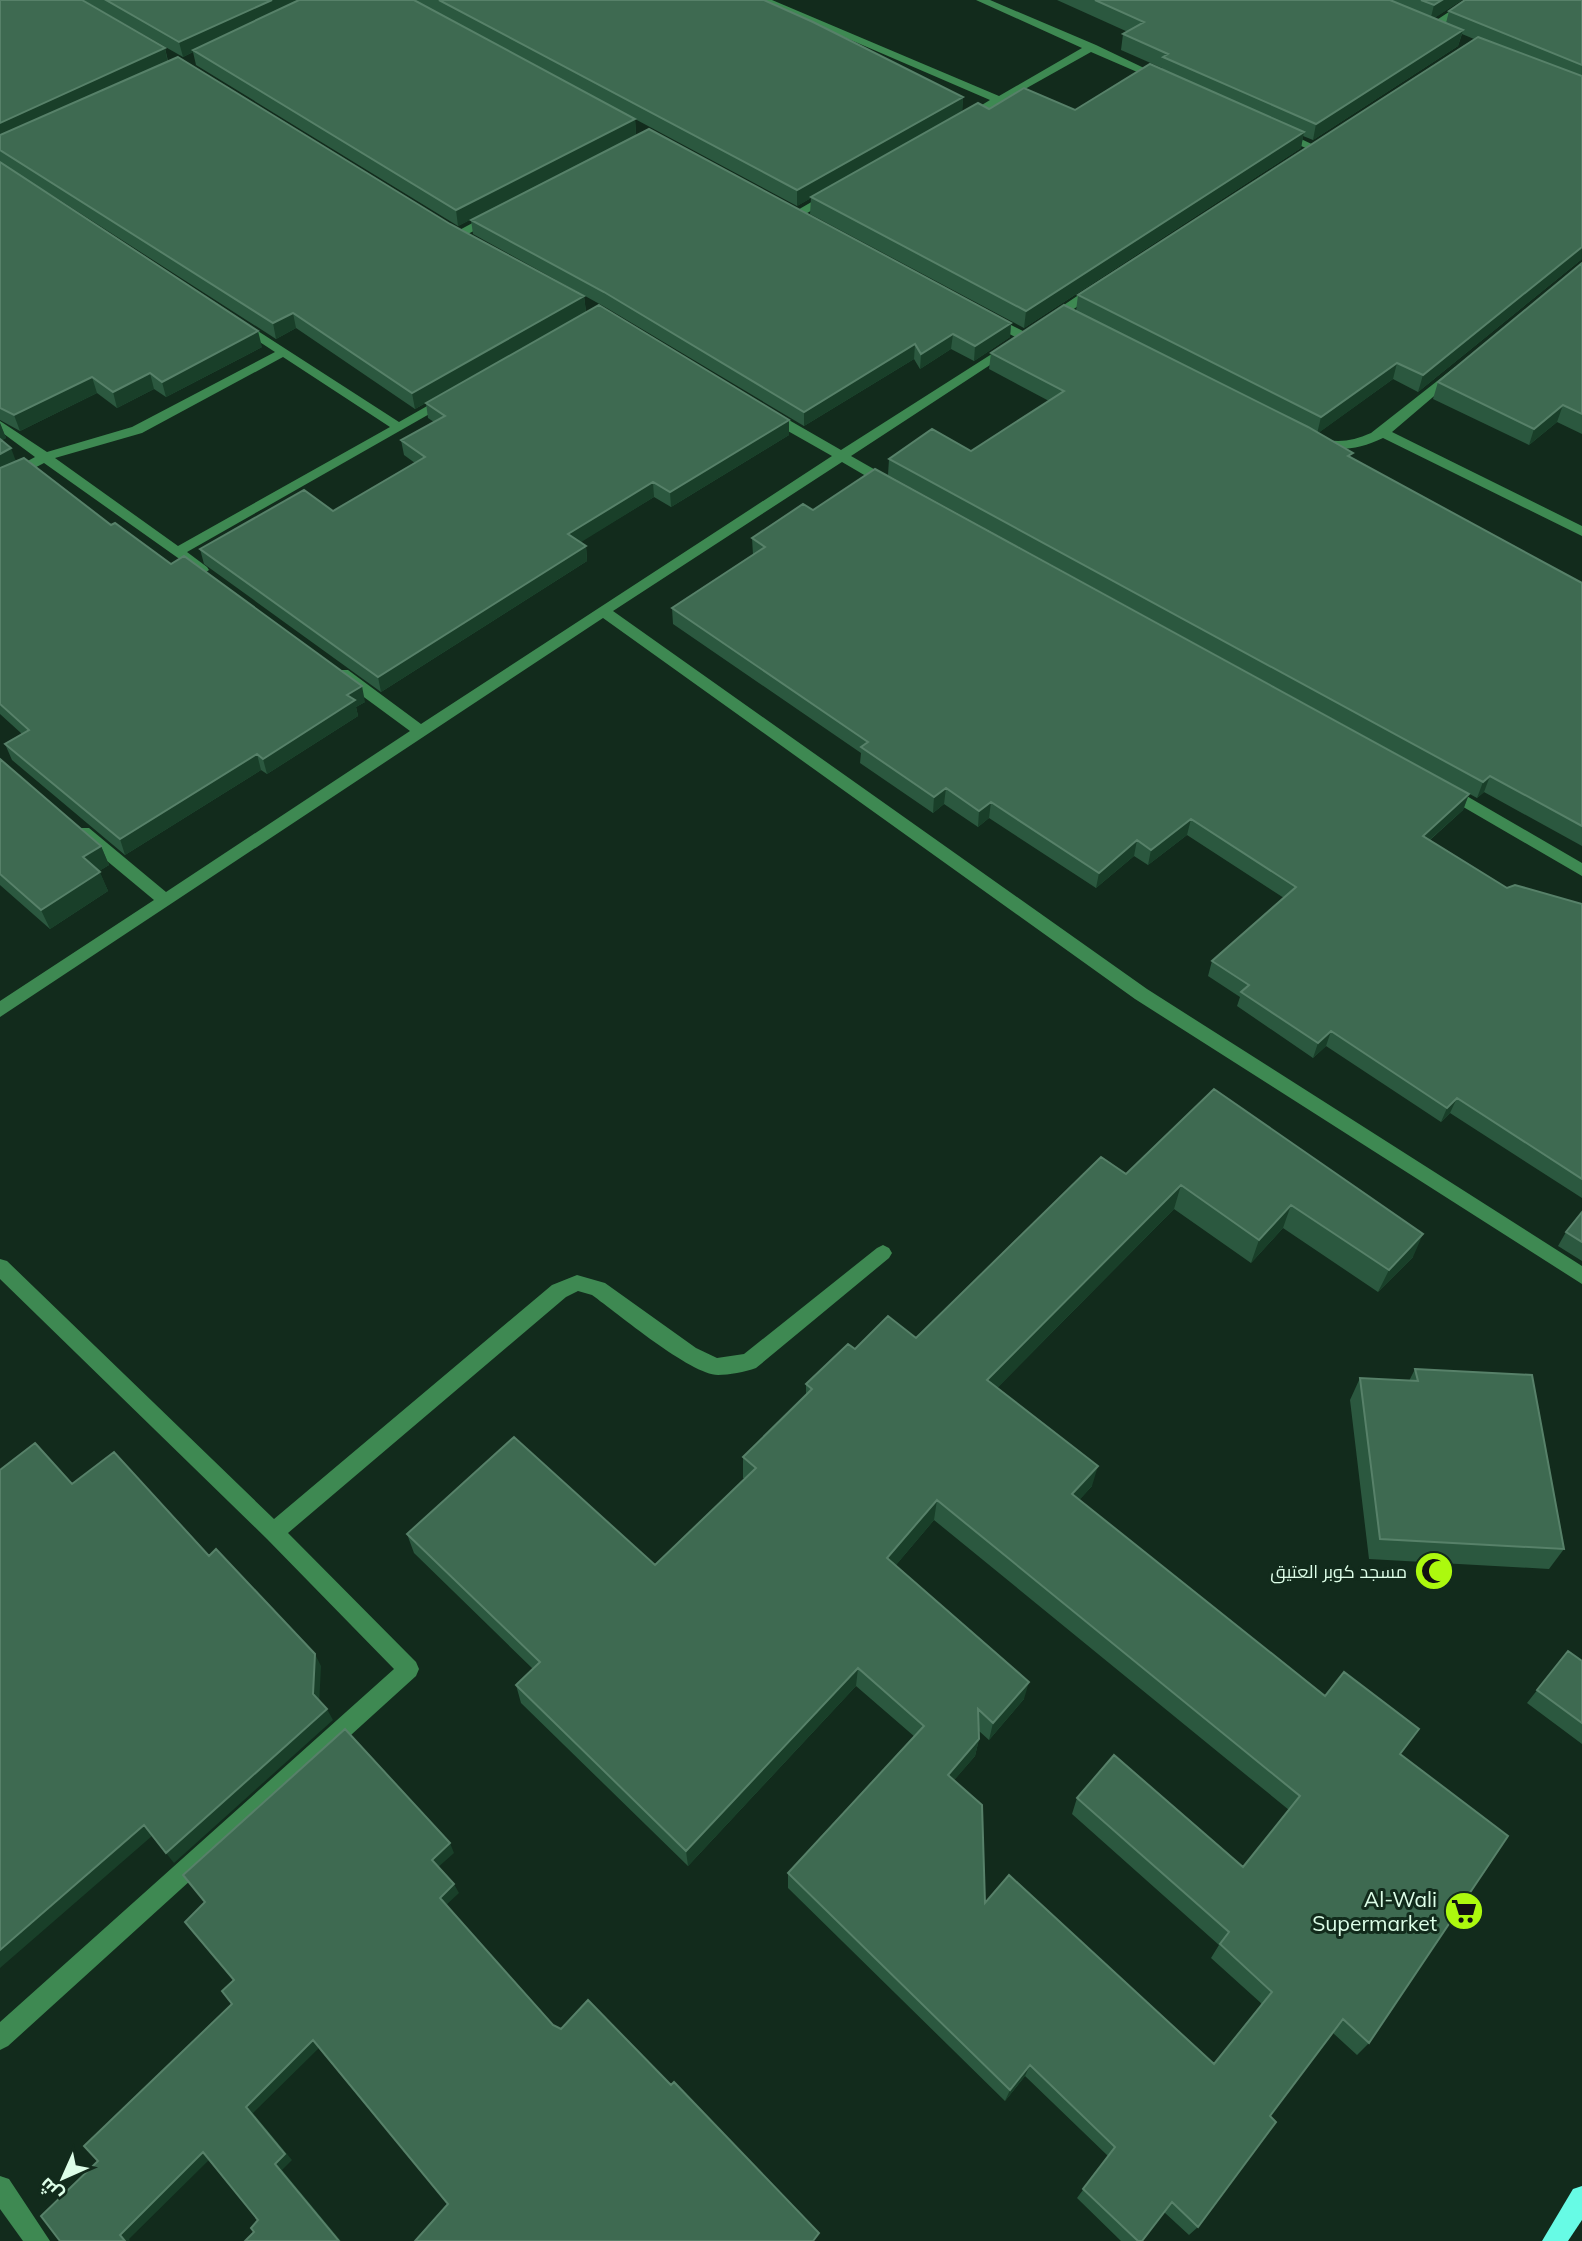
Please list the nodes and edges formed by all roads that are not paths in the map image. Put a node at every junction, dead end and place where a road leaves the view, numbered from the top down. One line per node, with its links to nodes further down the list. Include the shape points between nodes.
1 (763, 0): 7 (street)
2 (981, 0): 5 (street)
3 (1474, 0): 4 (street, via 1435,31)
4 (1418, 24)
5 (1092, 47): 6 (street); 7 (street)
6 (1178, 86)
7 (999, 100): 9 (street)
8 (1263, 125): 10 (street)
9 (951, 127)
10 (1312, 147)
11 (843, 188): 14 (street)
12 (783, 209): 14 (street)
13 (506, 210): 16 (street)
14 (795, 215): 15 (street)
15 (807, 222)
16 (458, 234)
17 (1106, 282): 20 (street, via 1067,315)
18 (977, 311): 20 (street)
19 (227, 315): 21 (street)
20 (1025, 337): 30 (street)
21 (284, 352): 26 (street); 29 (street, via 137,430)
22 (1464, 363): 27 (street)
23 (458, 394): 26 (street)
24 (761, 410): 30 (street)
25 (0, 425): 29 (street)
26 (400, 428): 34 (street)
27 (1382, 432): 28 (street, via 1347,447); 33 (street)
28 (1311, 439)
29 (45, 457): 31 (street); 34 (street)
30 (842, 458): 32 (street); 36 (street)
31 (0, 482)
32 (903, 491)
33 (1582, 532)
34 (177, 552): 35 (street)
35 (211, 576)
36 (603, 611): 38 (street); 46 (street, via 1141,995)
37 (333, 666): 38 (street)
38 (422, 732): 42 (street)
39 (1428, 780): 41 (street)
40 (73, 823): 42 (street)
41 (1582, 870)
42 (166, 901): 43 (street)
43 (0, 1010)
44 (883, 1253): 47 (street, via 749,1362 716,1367 689,1354 598,1289 577,1283 559,1291)
45 (0, 1266): 47 (street)
46 (1582, 1276)
47 (274, 1532): 48 (street, via 409,1668)
48 (0, 2038)
49 (0, 2188): 51 (street)
50 (1582, 2198): 52 (main road)
51 (38, 2241)
52 (1555, 2241)

